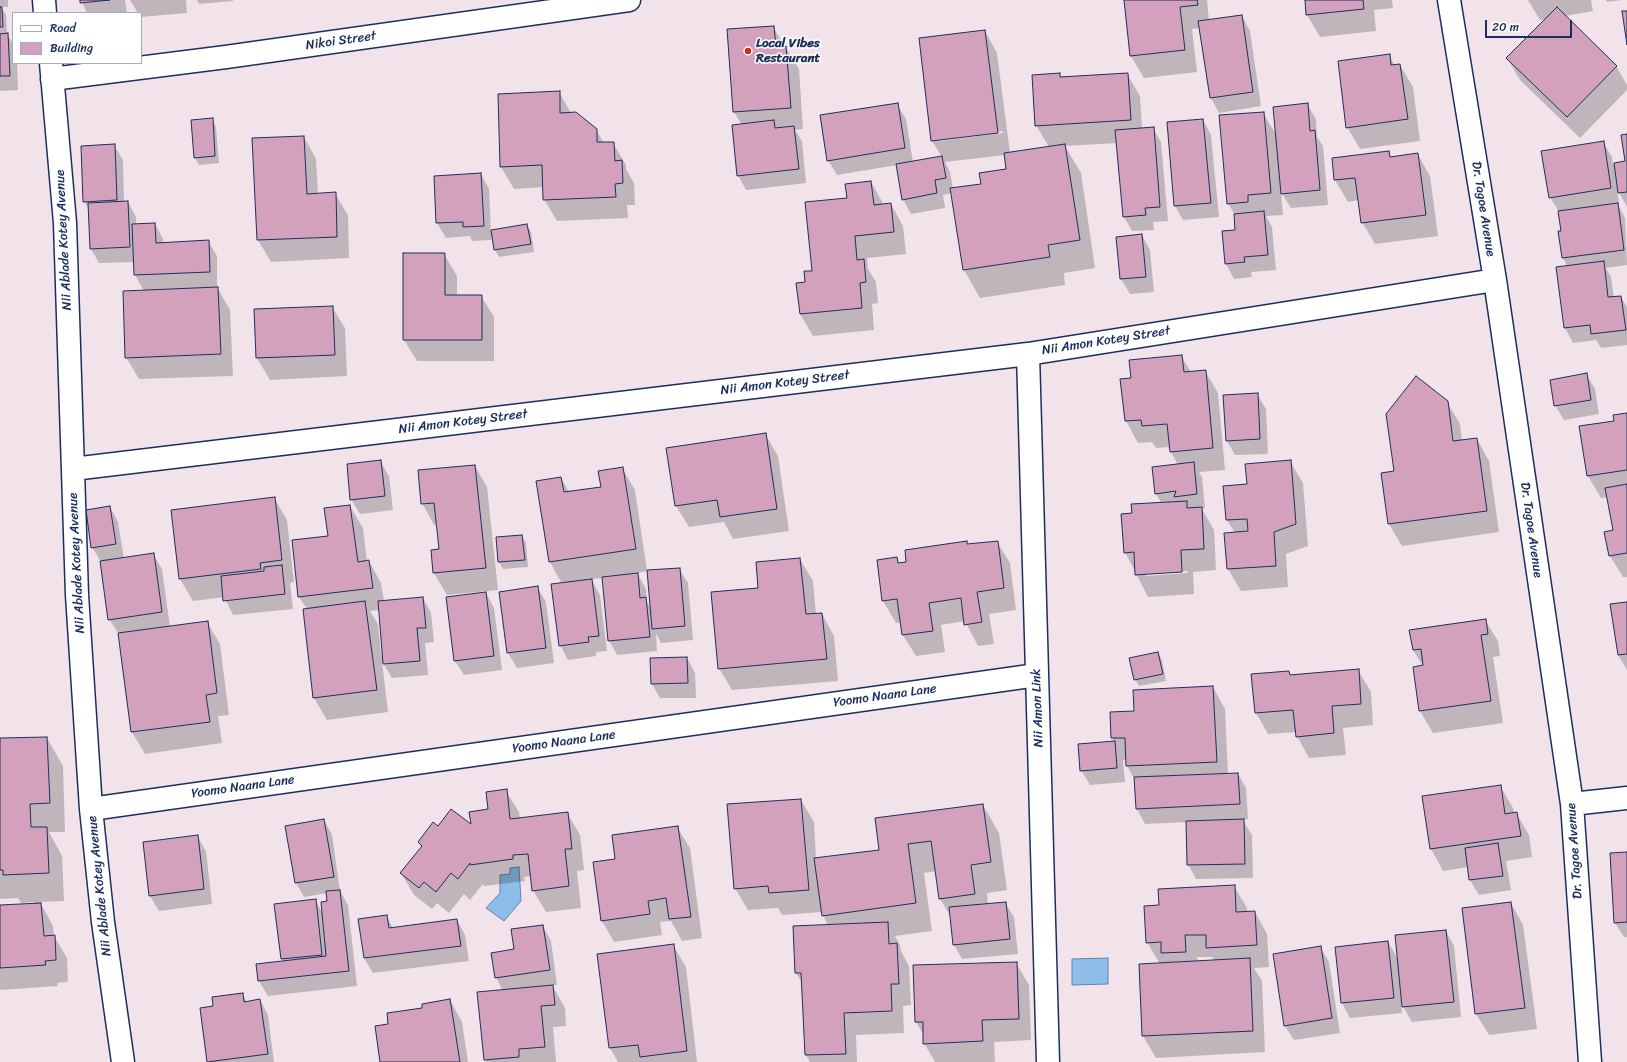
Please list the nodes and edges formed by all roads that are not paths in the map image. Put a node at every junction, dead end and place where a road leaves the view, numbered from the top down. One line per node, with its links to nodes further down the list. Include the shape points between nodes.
1 (44, 0): 4 (street)
2 (628, 0): 6 (street, Nikoi Street, via 226,57)
3 (1449, 0): 8 (street, Dr. Tagoe Avenue)
4 (45, 12)
5 (139, 64): 7 (street, Nikoi Street)
6 (142, 64)
7 (52, 71): 10 (street, Nii Ablade Kotey Avenue, via 65,223)
8 (1494, 280): 9 (street, Nii Amon Kotey Street); 13 (street, Dr. Tagoe Avenue)
9 (1028, 354): 10 (street, Nii Amon Kotey Street); 11 (street, Nii Amon Link)
10 (73, 469): 14 (street, Nii Ablade Kotey Avenue, via 78,596)
11 (1037, 675): 14 (street, Yoomo Naana Lane); 16 (street, Nii Amon Link)
12 (1627, 798): 13 (street)
13 (1572, 804): 17 (street, Dr. Tagoe Avenue)
14 (92, 809): 15 (street, Nii Ablade Kotey Avenue, via 103,922)
15 (123, 1062)
16 (1048, 1062)
17 (1590, 1062)

